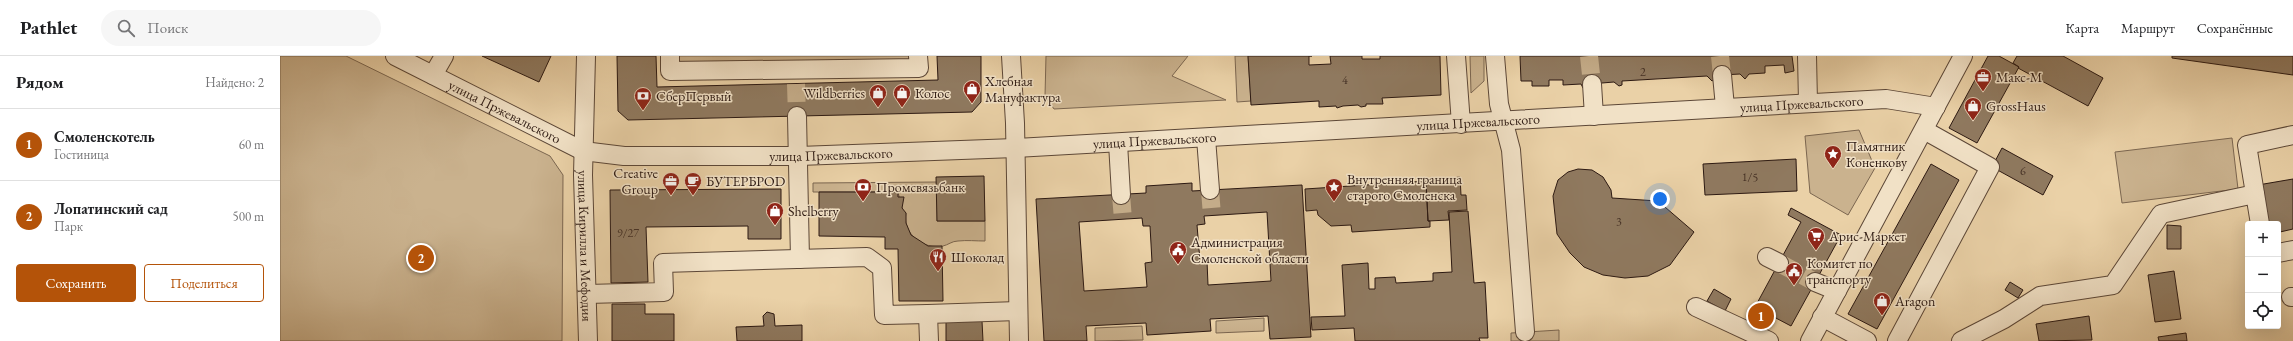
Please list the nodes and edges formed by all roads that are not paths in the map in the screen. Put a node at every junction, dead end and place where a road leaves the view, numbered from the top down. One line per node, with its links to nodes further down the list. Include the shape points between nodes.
1 (395, 56): 11 (street, улица Пржевальского)
2 (444, 56): 11 (street)
3 (670, 56): 4 (street, via 670,71 796,76 919,68)
4 (918, 56)
5 (1011, 56): 25 (street)
6 (1456, 56): 20 (street)
7 (1495, 56): 19 (street, via 1499,104)
8 (1807, 56): 14 (street)
9 (1963, 56): 16 (street)
10 (582, 58): 26 (street, улица Кирилла и Мефодия)
11 (433, 75): 26 (street, улица Пржевальского)
12 (1722, 75): 15 (street)
13 (1592, 84): 18 (street)
14 (1808, 102): 15 (street, улица Пржевальского); 16 (street, улица Пржевальского, via 1886,99)
15 (1725, 107): 18 (street, улица Пржевальского)
16 (1936, 107): 21 (street)
17 (797, 116): 27 (street)
18 (1594, 116): 19 (street, улица Пржевальского)
19 (1504, 122): 20 (street, улица Пржевальского); 42 (street, via 1511,150)
20 (1461, 124): 23 (street, улица Пржевальского)
21 (1924, 130): 36 (street); 49 (street, via 1990,167)
22 (2293, 136): 29 (street, via 2247,145)
23 (1206, 138): 24 (street, улица Пржевальского); 28 (street)
24 (1118, 143): 25 (street, улица Пржевальского); 30 (street)
25 (1015, 148): 27 (street, улица Пржевальского); 39 (street)
26 (583, 151): 27 (street, улица Пржевальского, via 624,156); 37 (street, улица Кирилла и Мефодия)
27 (799, 156): 34 (street)
28 (1210, 190)
29 (2255, 194): 31 (street); 50 (street, via 2161,214 2113,285 2040,296 2004,319)
30 (1121, 195)
31 (2260, 221)
32 (2293, 250): 33 (street)
33 (2281, 252)
34 (800, 259): 37 (street, via 663,263 664,292); 40 (street, via 867,258 882,268 884,315)
35 (1815, 282): 36 (street)
36 (1837, 291): 41 (street)
37 (587, 294): 43 (street, улица Кирилла и Мефодия)
38 (1696, 307): 46 (street)
39 (1018, 310): 40 (street); 45 (street)
40 (928, 314): 44 (street)
41 (1822, 317): 47 (street); 48 (street)
42 (1525, 332)
43 (588, 341)
44 (929, 341)
45 (1019, 341)
46 (1769, 341)
47 (1810, 341)
48 (1867, 341)
49 (1897, 341)
50 (1961, 341)

